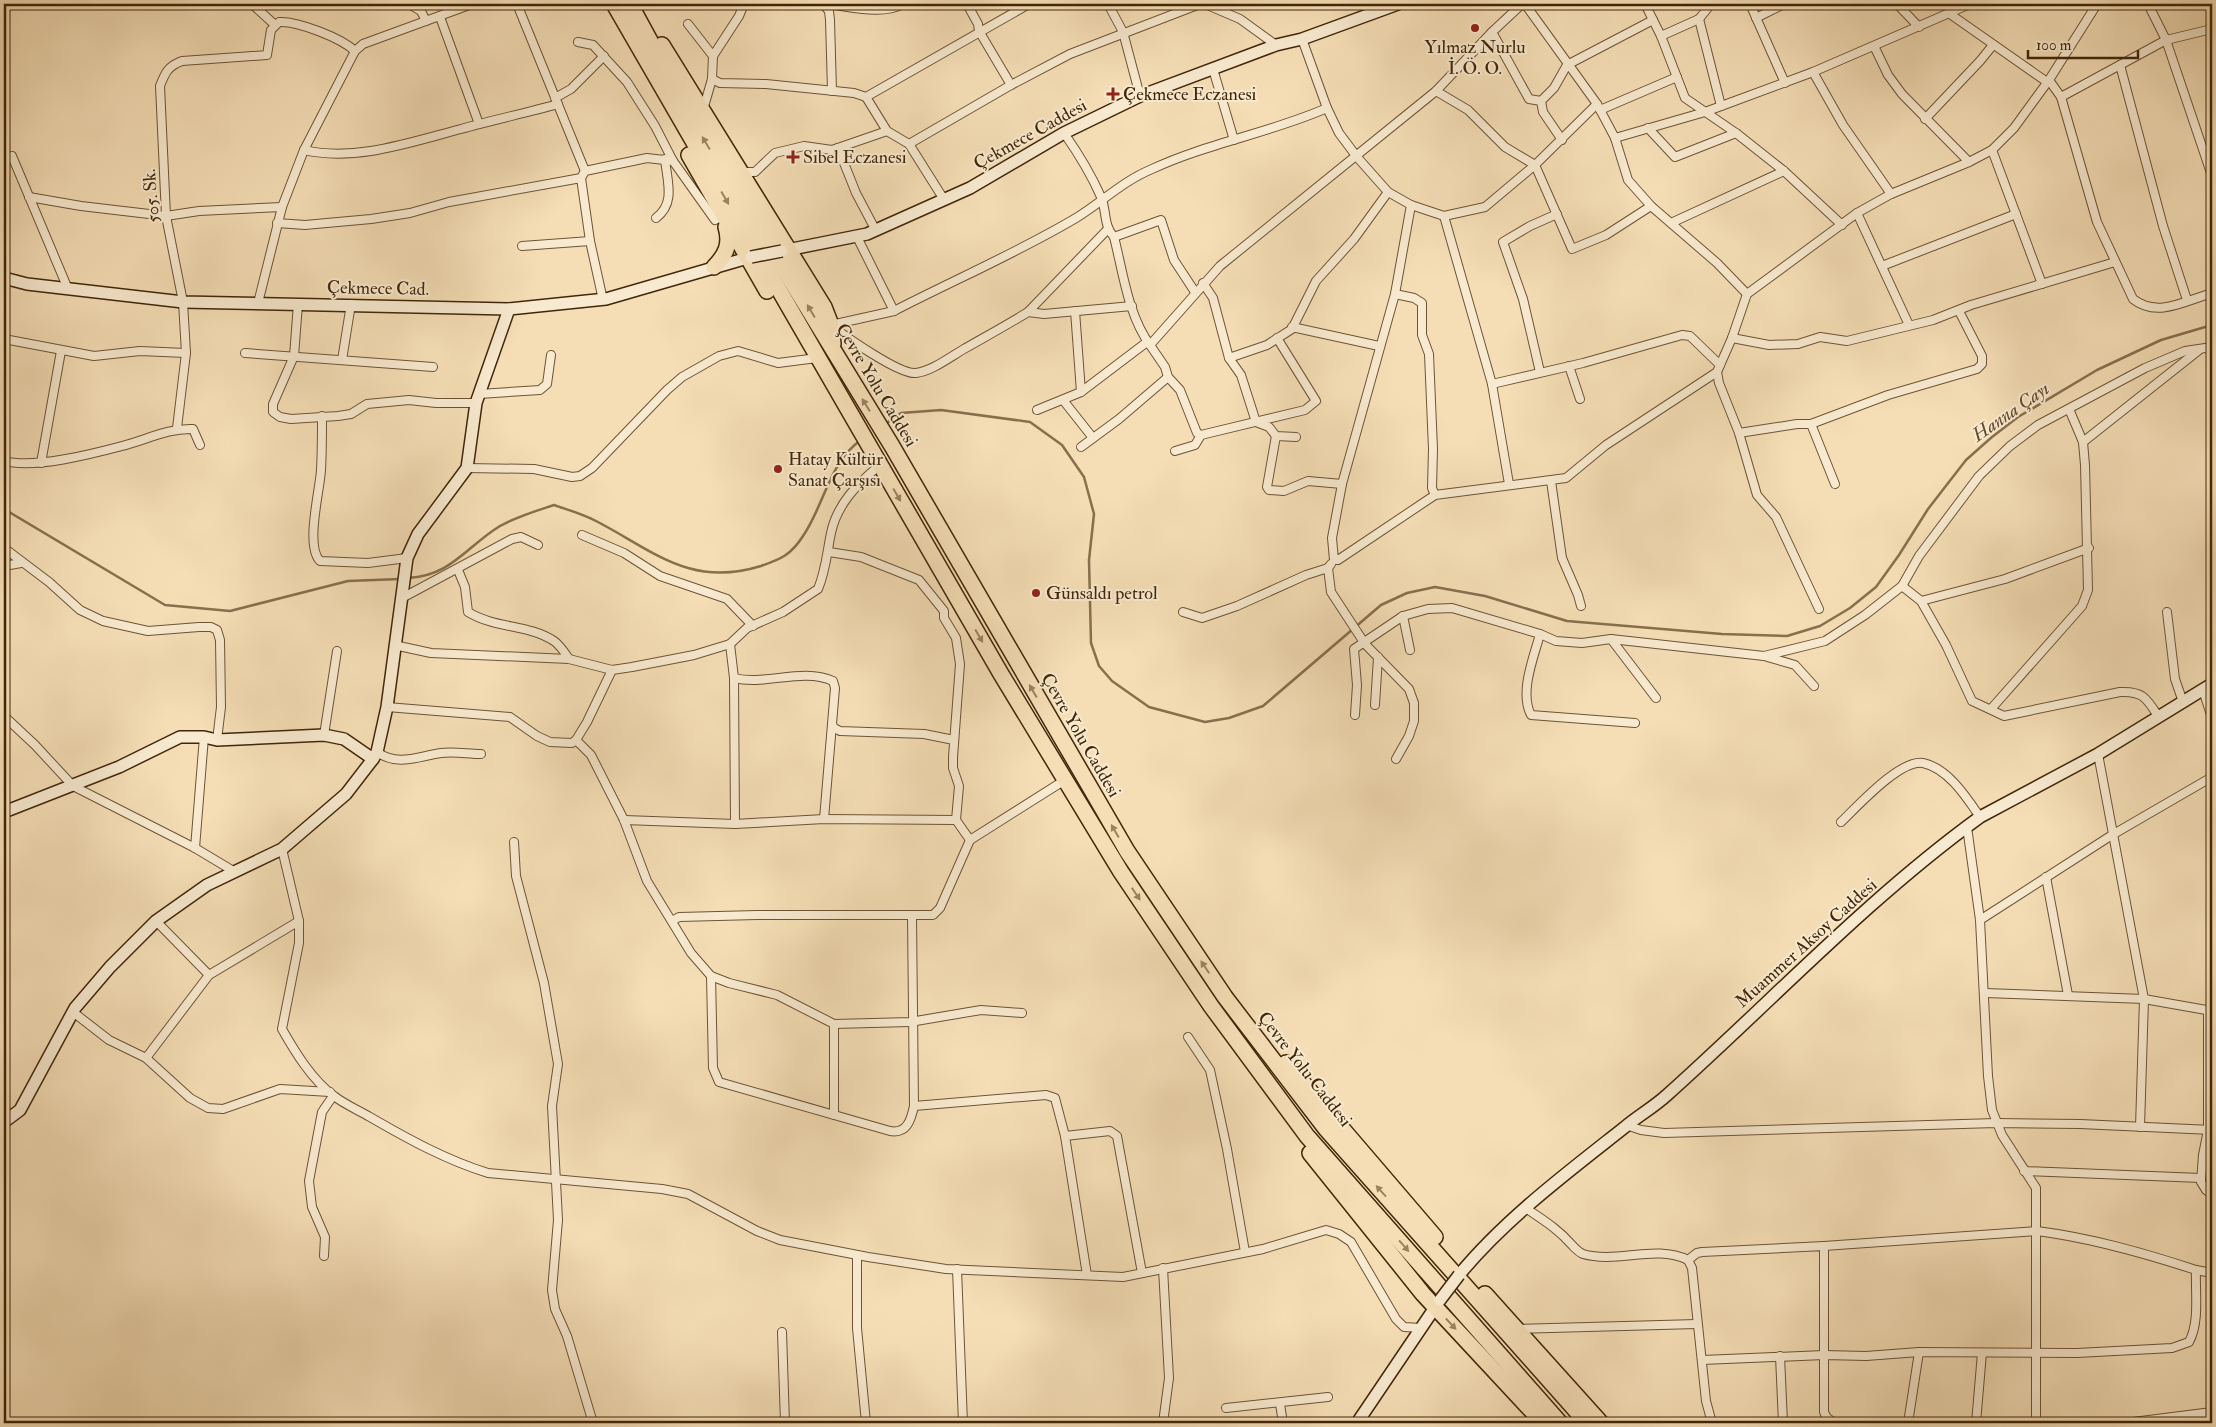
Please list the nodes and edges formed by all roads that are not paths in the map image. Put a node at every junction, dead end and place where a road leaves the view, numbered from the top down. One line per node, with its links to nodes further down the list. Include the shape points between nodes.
1 (252, 4): 34 (street)
2 (409, 4): 32 (street, via 420,11)
3 (472, 4): 28 (street)
4 (517, 4): 64 (street)
5 (614, 4): 105 (highway, via 659,101); 160 (highway, Çevre Yolu Caddesi, one-way to 160)
6 (630, 4): 155 (highway, Çevre Yolu Caddesi, one-way to 6, via 697,128)
7 (634, 4): 69 (highway)
8 (744, 4): 49 (street)
9 (824, 4): 10 (street, via 881,9); 59 (street, via 830,20)
10 (903, 4)
11 (967, 4): 37 (street)
12 (1029, 4): 37 (street)
13 (1108, 4): 38 (street)
14 (1200, 4): 38 (street)
15 (1205, 4): 26 (street)
16 (1398, 4): 41 (street, Çekmece Caddesi)
17 (1524, 4): 39 (street); 50 (street)
18 (1646, 4): 31 (street)
19 (1750, 4): 29 (street)
20 (1784, 4): 29 (street)
21 (1897, 4): 35 (street)
22 (1970, 4): 27 (street)
23 (2097, 4): 56 (street)
24 (2148, 4): 42 (street)
25 (1709, 5): 30 (street)
26 (1218, 6): 45 (street)
27 (1950, 14): 35 (street); 44 (street)
28 (440, 17): 32 (street); 72 (street)
29 (1756, 18): 57 (street)
30 (1699, 19): 40 (street); 66 (street)
31 (1653, 20): 40 (street); 50 (street)
32 (426, 21): 47 (street, via 363,44)
33 (688, 24): 49 (street)
34 (275, 25): 47 (street, via 284,22 300,26); 104 (street, 505. Sk., via 269,36 267,55 182,62 169,68 160,86)
35 (1919, 27): 46 (street)
36 (2212, 29): 42 (street)
37 (979, 31): 58 (street); 62 (street)
38 (1123, 32): 58 (street, via 1070,54); 61 (street)
39 (1492, 32): 60 (street); 65 (street, via 1528,100)
40 (1661, 36): 54 (street)
41 (1302, 39): 45 (street, Çekmece Caddesi); 68 (street)
42 (2166, 40): 51 (street); 92 (street)
43 (578, 42): 48 (street, via 593,44)
44 (1993, 44): 56 (street); 71 (street)
45 (1276, 45): 52 (street, Çekmece Caddesi)
46 (1874, 46): 53 (street); 71 (street, via 1895,86)
47 (355, 50): 82 (street)
48 (604, 56): 64 (street); 86 (street, via 655,126)
49 (713, 56): 55 (street)
50 (1567, 65): 65 (street, via 1554,88); 67 (street)
51 (2120, 65): 63 (street); 131 (street, via 2163,226)
52 (1213, 68): 61 (street, Çekmece Caddesi); 78 (street)
53 (1813, 72): 57 (street); 94 (street, via 1843,125)
54 (1677, 77): 67 (street); 70 (street, via 1685,98)
55 (712, 79): 59 (street, via 720,83); 69 (street)
56 (2048, 81): 63 (street); 83 (street, via 2014,128)
57 (1785, 83): 66 (street)
58 (1011, 85): 80 (street)
59 (832, 91): 62 (street)
60 (1436, 91): 85 (street); 88 (street, via 1468,110 1505,147)
61 (1140, 96): 76 (street, Çekmece Caddesi)
62 (866, 97): 74 (street)
63 (2061, 97): 119 (street, via 2097,222)
64 (557, 101): 72 (street); 91 (street)
65 (1541, 101): 79 (street, via 1543,112)
66 (1721, 106): 70 (street)
67 (1598, 107): 77 (street); 79 (street, via 1576,122)
68 (1326, 108): 78 (street, via 1296,122); 85 (street, via 1339,133)
69 (703, 110): 90 (highway)
70 (1705, 112): 73 (street); 75 (street)
71 (1925, 118): 87 (street)
72 (479, 124): 82 (street, via 356,153 326,154)
73 (1648, 128): 75 (street, via 1675,157); 77 (street)
74 (887, 131): 80 (street); 81 (street)
75 (1736, 132): 89 (street)
76 (1064, 133): 96 (street, Çekmece Caddesi, via 970,188); 97 (street)
77 (1615, 138): 99 (street, via 1628,180)
78 (1234, 140): 97 (street, via 1152,168)
79 (1562, 140): 88 (street)
80 (909, 144): 96 (street)
81 (838, 148): 90 (street, via 804,146 775,153 755,172); 111 (street)
82 (304, 150): 100 (street)
83 (1992, 150): 87 (street); 103 (street)
84 (12, 156): 95 (street)
85 (1358, 157): 93 (street); 123 (street)
86 (669, 160): 91 (street, via 647,158); 105 (street, via 715,220); 107 (street, via 669,199 665,211)
87 (1969, 162): 94 (street)
88 (1535, 165): 102 (street); 106 (street, via 1485,207)
89 (1784, 171): 109 (street); 110 (street)
90 (742, 172): 117 (highway)
91 (583, 175): 108 (street, via 448,202 410,213 305,225); 115 (street)
92 (2212, 176)
93 (1388, 192): 98 (street); 144 (street, via 1316,281)
94 (1891, 194): 101 (street)
95 (29, 197): 104 (street); 125 (street)
96 (943, 198): 111 (street, Çekmece Caddesi)
97 (1102, 199): 112 (street); 138 (street, via 1045,234)
98 (1411, 205): 106 (street); 128 (street)
99 (1651, 206): 102 (street, via 1606,235 1572,249); 109 (street)
100 (282, 207): 104 (street); 108 (street)
101 (1857, 213): 110 (street); 120 (street)
102 (1557, 214): 164 (street, via 1504,242 1523,299)
103 (2016, 214): 120 (street); 124 (street)
104 (166, 216): 132 (street, 505. Sk.)
105 (722, 216): 118 (highway); 121 (highway, via 728,248)
106 (1444, 216): 166 (street)
107 (656, 218)
108 (277, 223): 133 (street)
109 (1671, 223): 129 (street, via 1735,279)
110 (1842, 225): 129 (street)
111 (875, 229): 113 (street, Çekmece Caddesi)
112 (1107, 230): 114 (street); 141 (street)
113 (856, 237): 117 (street, Çekmece Caddesi); 138 (street)
114 (1114, 237): 126 (street, via 1161,220 1174,260); 136 (street)
115 (590, 241): 116 (street); 130 (street)
116 (522, 246)
117 (786, 251): 118 (street, Çekmece Caddesi, bridge); 143 (highway, via 824,307)
118 (749, 258): 121 (street, Çekmece Cad.); 160 (highway, via 793,332)
119 (2115, 262): 124 (street); 131 (street, via 2133,299 2142,306 2159,310)
120 (1882, 266): 142 (street)
121 (714, 267): 130 (street, Çekmece Cad.)
122 (4, 278): 125 (street, Çekmece Cad.)
123 (1203, 283): 126 (street); 158 (street, via 1213,298)
124 (2042, 284): 140 (street)
125 (68, 289): 132 (street, Çekmece Cad.)
126 (1195, 292): 148 (street)
127 (2212, 293): 131 (street)
128 (1395, 294): 149 (street); 194 (street, via 1422,303 1422,335 1429,354 1432,488)
129 (1747, 294): 146 (street)
130 (603, 300): 137 (street, Çekmece Cad.)
131 (2187, 300)
132 (183, 302): 133 (street, Çekmece Cad.); 153 (street, 505. Sk.)
133 (258, 303): 134 (street, Çekmece Cad.)
134 (298, 304): 135 (street, Çekmece Cad.); 157 (street)
135 (351, 304): 137 (street, Çekmece Cad.); 159 (street)
136 (1132, 306): 139 (street); 148 (street)
137 (509, 309): 168 (street)
138 (894, 311): 143 (street)
139 (1075, 311): 141 (street); 167 (street)
140 (1959, 311): 142 (street); 175 (street, via 1982,356 1978,369 1888,395)
141 (1028, 312): 143 (street, via 941,362 915,373 890,365 853,343)
142 (1909, 324): 146 (street, via 1847,341 1820,337 1798,344 1770,345)
143 (831, 325): 155 (highway)
144 (1292, 327): 145 (street); 149 (street)
145 (1277, 338): 158 (street, via 1267,345); 174 (street, via 1316,401 1305,410)
146 (1732, 338): 163 (street)
147 (4, 339): 152 (street)
148 (1148, 343): 165 (street); 167 (street)
149 (1379, 346): 191 (street)
150 (2212, 346): 151 (street)
151 (2200, 350): 171 (street, via 2185,351 2144,368); 182 (street)
152 (61, 351): 153 (street, via 94,356 140,351); 188 (street)
153 (186, 353): 176 (street, 505. Sk.)
154 (245, 353): 157 (street)
155 (834, 353): 278 (highway, Çevre Yolu Caddesi, one-way to 155, via 1127,851 892,446)
156 (551, 355): 168 (street, via 547,384 540,390)
157 (294, 356): 159 (street); 173 (street, via 273,404 273,412 291,419)
158 (1230, 358): 174 (street, via 1241,376)
159 (342, 360): 162 (street)
160 (819, 361): 186 (highway, Çevre Yolu Caddesi); 189 (street, via 778,364 738,351 719,356 682,377 592,468 580,476 527,469)
161 (1569, 366): 163 (street, via 1682,335 1690,336); 164 (street); 169 (street)
162 (433, 368)
163 (1719, 368): 177 (street, via 1718,383); 190 (street, via 1606,445 1566,478)
164 (1540, 372): 166 (street)
165 (1168, 377): 178 (street, via 1180,390 1197,433); 181 (street)
166 (1492, 384): 192 (street)
167 (1081, 392): 170 (street)
168 (477, 399): 173 (street, via 436,404 409,400 367,404 351,414); 189 (street)
169 (1580, 399)
170 (1063, 400): 172 (street); 181 (street)
171 (2069, 409): 182 (street); 206 (street, via 2038,425 1979,476 1919,556)
172 (1037, 410)
173 (322, 416): 200 (street, via 321,470 314,532 317,558 320,561 368,563)
174 (1256, 422): 178 (street); 179 (street, via 1269,427)
175 (1811, 424): 177 (street); 193 (street)
176 (178, 428): 183 (street, via 193,430); 188 (street, via 122,446)
177 (1739, 433): 210 (street, via 1757,496 1776,517)
178 (1201, 435): 185 (street, via 1195,445)
179 (1276, 436): 180 (street); 191 (street, via 1269,490 1284,491 1308,481)
180 (1296, 437)
181 (1093, 438): 184 (street)
182 (2082, 442): 198 (street)
183 (200, 445)
184 (1081, 447)
185 (1175, 451)
186 (876, 459): 199 (street, via 840,509 831,531); 252 (highway, Çevre Yolu Caddesi, one-way to 252)
187 (4, 462): 188 (street)
188 (41, 463)
189 (467, 468): 200 (street, via 418,534)
190 (1551, 480): 192 (street); 209 (street, via 1562,558)
191 (1342, 484): 201 (street, via 1332,538)
192 (1509, 484): 194 (street)
193 (1835, 484)
194 (1435, 495): 201 (street)
195 (582, 535): 214 (street, via 624,553 660,576 727,599)
196 (538, 545): 205 (street, via 521,536)
197 (4, 548): 202 (street)
198 (2089, 548): 208 (street, via 2005,579); 233 (street, via 2088,590 2082,606)
199 (829, 552): 214 (street, via 818,589 783,612); 246 (street, via 861,557 919,580 940,604 956,638 960,664)
200 (407, 558): 207 (street)
201 (1334, 560): 204 (street)
202 (21, 563): 203 (street); 244 (street, via 49,582 80,610 103,621 148,631 199,626 217,630 221,707)
203 (4, 566)
204 (1328, 568): 211 (street, via 1202,618); 218 (street, via 1332,592)
205 (458, 570): 207 (street, via 420,586); 224 (street, via 465,587 468,612 489,623 515,626 554,640)
206 (1902, 586): 208 (street); 222 (street, via 1825,640)
207 (402, 598): 219 (street)
208 (1920, 601): 233 (street, via 1946,645 1972,701)
209 (1580, 606)
210 (1819, 609)
211 (1183, 612)
212 (2167, 612): 230 (street, via 2175,680)
213 (1403, 616): 215 (street, via 1428,609 1452,608); 218 (street); 220 (street)
214 (753, 626): 217 (street)
215 (1540, 634): 216 (street, via 1556,641 1582,643); 238 (street, via 1529,678 1527,697 1531,715)
216 (1611, 639): 222 (street); 229 (street)
217 (730, 644): 225 (street, via 669,661); 226 (street)
218 (1365, 644): 223 (street); 234 (street, via 1354,649)
219 (394, 645): 224 (street, via 431,653); 232 (street)
220 (1410, 650)
221 (337, 652): 242 (street)
222 (1764, 656): 227 (street, via 1795,665)
223 (1378, 657): 231 (street); 250 (street, via 1409,689 1414,703 1414,722)
224 (569, 659): 225 (street)
225 (612, 670): 245 (street)
226 (734, 678): 239 (street, via 743,681 822,676 833,681); 260 (street)
227 (1814, 686)
228 (2208, 687): 230 (street, Muammer Aksoy Caddesi); 237 (street)
229 (1656, 698)
230 (2183, 702): 236 (street, Muammer Aksoy Caddesi)
231 (1375, 705)
232 (387, 707): 245 (street, via 510,718 550,742 572,743); 249 (street)
233 (1991, 709): 236 (street, via 2004,716 2120,692 2135,692 2148,700)
234 (1355, 715)
235 (4, 716): 240 (street)
236 (2158, 716): 248 (street, Muammer Aksoy Caddesi)
237 (2212, 718)
238 (1635, 723)
239 (832, 724): 246 (street, via 840,731 850,733 924,734); 257 (street)
240 (12, 725): 241 (street); 253 (street)
241 (4, 730)
242 (324, 735): 244 (street); 249 (street, via 344,739)
243 (204, 737): 244 (street); 253 (street, via 180,737); 265 (street)
244 (217, 740)
245 (576, 740): 256 (street, via 591,755)
246 (954, 740): 258 (street, via 953,768 959,786)
247 (481, 754): 249 (street, via 442,753 400,761)
248 (2098, 754): 255 (street, Muammer Aksoy Caddesi); 262 (street)
249 (375, 756): 266 (street, via 346,794)
250 (1396, 759)
251 (2212, 777): 262 (street)
252 (1065, 780): 263 (street); 280 (highway, Çevre Yolu Caddesi, one-way to 280, via 1121,872)
253 (72, 786): 254 (street); 265 (street)
254 (4, 812)
255 (1980, 817): 259 (street, via 1961,790 1937,768 1922,763 1909,765 1890,777); 261 (street, Muammer Aksoy Caddesi)
256 (624, 820): 260 (street); 273 (street, via 647,881)
257 (824, 820): 258 (street); 260 (street)
258 (956, 820): 263 (street)
259 (1841, 822)
260 (735, 824)
261 (1968, 827): 270 (street); 293 (street, Muammer Aksoy Caddesi, via 1824,948 1664,1097)
262 (2112, 835): 268 (street); 279 (street)
263 (970, 840): 269 (street, via 935,914 930,917)
264 (514, 842): 298 (street, via 516,876 544,983 558,1064 552,1106)
265 (195, 848): 267 (street)
266 (282, 849): 267 (street); 272 (street)
267 (235, 872): 271 (street, via 207,885)
268 (2046, 877): 270 (street); 277 (street)
269 (912, 916): 273 (street, via 757,915); 284 (street)
270 (1980, 920): 276 (street)
271 (156, 921): 274 (street); 282 (street, via 110,967)
272 (299, 921): 274 (street); 288 (street, via 299,943 282,1029)
273 (672, 921): 275 (street, via 691,952)
274 (209, 975): 287 (street)
275 (712, 976): 285 (street, via 777,996); 290 (street, via 713,1068 719,1082)
276 (1985, 993): 277 (street); 292 (street, via 1988,1076)
277 (2068, 995): 279 (street)
278 (1225, 997): 311 (highway, via 1306,1084); 339 (highway, Çevre Yolu Caddesi, one-way to 278, via 1326,1129)
279 (2144, 999): 281 (street); 294 (street)
280 (1211, 1006): 315 (highway, via 1279,1114 1366,1224); 338 (highway, Çevre Yolu Caddesi, one-way to 338, via 1307,1136)
281 (2210, 1010): 295 (street)
282 (73, 1012): 287 (street, via 109,1040); 291 (street, via 20,1110)
283 (1022, 1013): 284 (street, via 981,1010)
284 (914, 1021): 285 (street); 289 (street)
285 (834, 1024): 290 (street)
286 (1188, 1037): 304 (street, via 1210,1070)
287 (146, 1058): 288 (street, via 190,1098 208,1108 223,1109 280,1089)
288 (332, 1094): 298 (street, via 418,1144 465,1166 488,1173); 306 (street, via 322,1112 309,1181 312,1206 325,1237)
289 (914, 1106): 290 (street, via 908,1125 898,1132); 296 (street, via 1052,1095)
290 (834, 1115)
291 (4, 1122)
292 (1996, 1123): 293 (street, via 1664,1133); 294 (street); 297 (street)
293 (1626, 1125): 301 (street, Muammer Aksoy Caddesi)
294 (2140, 1127): 295 (street)
295 (2210, 1130): 299 (street)
296 (1065, 1136): 312 (street, via 1110,1131 1118,1136); 314 (street)
297 (2024, 1170): 299 (street); 302 (street, via 2036,1188)
298 (555, 1178): 305 (street, via 628,1184 688,1194 757,1232 780,1240); 330 (street, via 558,1220 552,1290 555,1309 567,1336)
299 (2201, 1178): 300 (street)
300 (2212, 1195)
301 (1527, 1208): 307 (street, via 1557,1229 1580,1253 1599,1258 1661,1254); 311 (street, Muammer Aksoy Caddesi, via 1482,1247)
302 (2037, 1231): 303 (street); 310 (street, via 2137,1251); 322 (street)
303 (1824, 1246): 307 (street, via 1702,1252); 323 (street)
304 (1245, 1252): 308 (street); 317 (street, via 1326,1230 1339,1234 1351,1242 1396,1319 1404,1327)
305 (857, 1255): 309 (street); 332 (street, via 857,1328)
306 (324, 1256)
307 (1688, 1260): 316 (street, via 1692,1268)
308 (1163, 1268): 312 (street); 334 (street, via 1169,1378)
309 (957, 1269): 314 (street); 333 (street)
310 (2196, 1270): 313 (street); 322 (street, via 2195,1322 2189,1342 2172,1348)
311 (1461, 1272): 315 (street, Muammer Aksoy Caddesi, bridge); 318 (highway)
312 (1142, 1273): 314 (street, via 1124,1277)
313 (2212, 1273)
314 (1087, 1275)
315 (1438, 1303): 317 (street, Muammer Aksoy Caddesi); 337 (highway, one-way to 337)
316 (1697, 1324): 318 (street); 325 (street)
317 (1421, 1328): 336 (street, Muammer Aksoy Caddesi)
318 (1519, 1329): 340 (highway)
319 (782, 1332): 331 (street)
320 (1919, 1352): 321 (street); 323 (street); 344 (street)
321 (1982, 1352): 322 (street); 345 (street)
322 (2037, 1352): 346 (street)
323 (1824, 1355): 324 (street); 343 (street, via 1824,1412)
324 (1780, 1356): 325 (street); 342 (street)
325 (1702, 1360): 341 (street)
326 (1328, 1397): 327 (street)
327 (1280, 1404): 328 (street); 335 (street)
328 (1226, 1408)
329 (2212, 1412): 347 (street)
330 (594, 1423)
331 (785, 1423)
332 (866, 1423)
333 (963, 1423)
334 (1163, 1423)
335 (1283, 1423)
336 (1357, 1423)
337 (1543, 1423)
338 (1560, 1423)
339 (1587, 1423)
340 (1601, 1423)
341 (1712, 1423)
342 (1783, 1423)
343 (1835, 1423)
344 (1908, 1423)
345 (1976, 1423)
346 (2036, 1423)
347 (2125, 1423)

